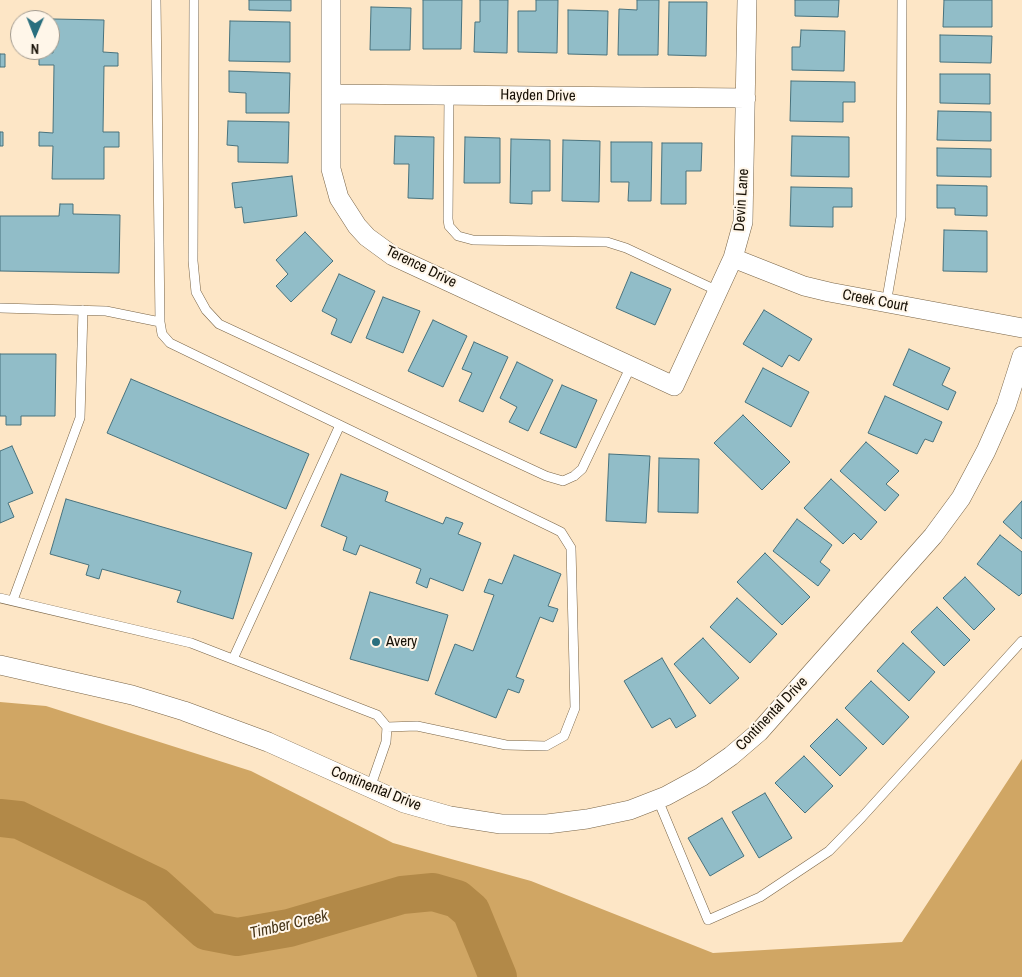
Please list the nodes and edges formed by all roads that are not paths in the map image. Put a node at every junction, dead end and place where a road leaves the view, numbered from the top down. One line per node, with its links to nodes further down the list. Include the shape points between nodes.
1 (156, 0): 14 (lane)
2 (194, 0): 17 (lane, via 193,262 196,292 219,324 562,481 582,469)
3 (331, 0): 6 (street, Terence Drive)
4 (747, 0): 8 (street, Devin Lane)
5 (902, 0): 11 (lane, via 901,217)
6 (331, 94): 7 (street, Hayden Drive); 17 (street, Terence Drive, via 330,152 334,184 347,212 367,237 393,256)
7 (449, 95): 8 (street, Hayden Drive); 10 (lane, via 448,219 449,226 458,236 473,240 606,242 626,248)
8 (746, 98): 9 (street, Devin Lane, via 743,222)
9 (733, 258): 10 (street, Devin Lane); 11 (street, Creek Court, via 804,286)
10 (718, 291): 18 (street, Devin Lane)
11 (886, 304): 15 (street, Creek Court)
12 (0, 308): 13 (lane)
13 (83, 310): 14 (lane, via 106,311); 21 (lane, via 80,418)
14 (160, 322): 19 (lane, via 162,334 170,343)
15 (1022, 328)
16 (1022, 356): 27 (street, Continental Drive, via 990,444 961,498 933,536 759,732 717,766)
17 (631, 366): 18 (street, Terence Drive)
18 (674, 386)
19 (340, 425): 23 (lane); 25 (lane, via 561,532 571,548 574,708 564,736 546,746 506,745 417,726)
20 (0, 598): 21 (lane)
21 (14, 600): 23 (lane, via 191,643)
22 (1022, 641): 27 (lane, via 829,851 760,897 708,920)
23 (233, 659): 25 (lane, via 377,715)
24 (0, 665): 26 (street, Continental Drive, via 132,695 184,711 268,742)
25 (387, 727): 26 (lane, via 386,742)
26 (370, 788): 27 (street, Continental Drive, via 404,803 450,816 501,824 587,820)
27 (658, 800)

